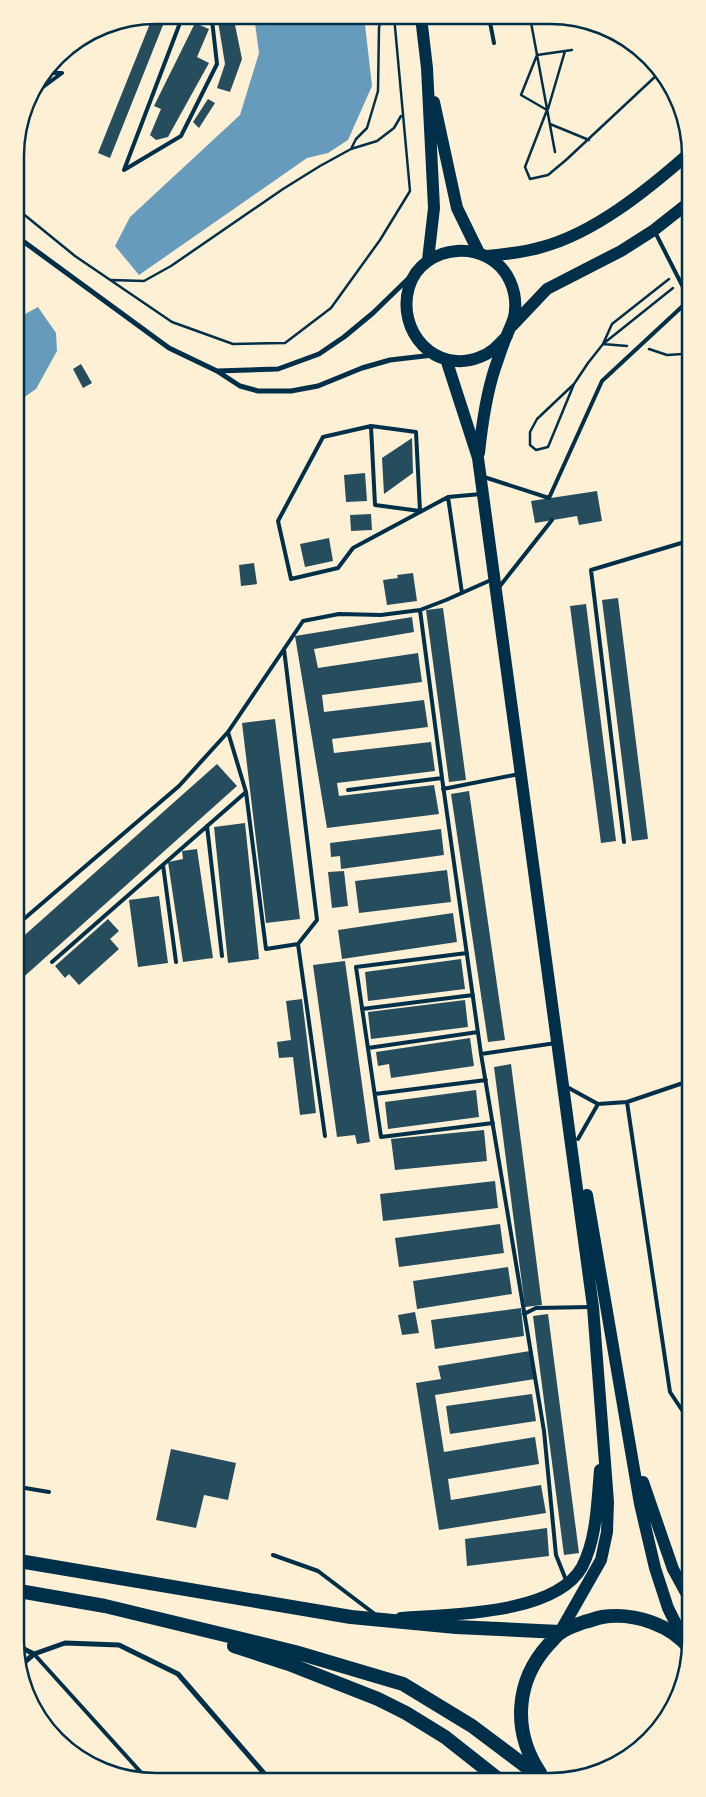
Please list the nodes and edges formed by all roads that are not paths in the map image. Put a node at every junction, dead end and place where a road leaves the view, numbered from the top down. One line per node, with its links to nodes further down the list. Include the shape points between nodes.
1 (180, 24): 2 (lane, via 124,170 181,136 218,64)
2 (213, 24)
3 (421, 24): 6 (main road)
4 (490, 24): 5 (lane)
5 (494, 43)
6 (427, 68): 13 (main road, via 457,208); 14 (main road, via 434,208)
7 (53, 73): 8 (lane, via 62,73)
8 (43, 87)
9 (682, 160): 13 (main road, via 596,225 570,238 516,254)
10 (682, 207): 11 (main road)
11 (654, 230): 15 (lane); 17 (main road, via 547,289)
12 (24, 242): 19 (street, via 168,348)
13 (482, 254): 14 (main road, via 461,250 444,252); 17 (main road, via 499,266 509,279 515,310)
14 (424, 264): 18 (main road, via 410,281 406,314 411,331 421,345); 19 (street, via 344,338 319,354 278,369)
15 (682, 287)
16 (682, 307): 22 (lane, via 602,381 549,498)
17 (509, 331): 18 (main road, via 495,348 480,357 463,361); 21 (main road, via 494,370 483,415)
18 (440, 357): 19 (street, via 390,360 318,386 291,391 258,391 240,386); 21 (main road)
19 (217, 371)
20 (371, 426): 25 (lane, via 376,505); 25 (lane, via 416,432); 25 (lane, via 323,437 278,521 291,579 338,568 353,548)
21 (478, 458): 22 (main road)
22 (481, 475): 23 (main road)
23 (483, 494): 24 (lane); 28 (main road)
24 (448, 497): 25 (lane); 29 (lane)
25 (420, 510)
26 (552, 520): 28 (lane)
27 (682, 542): 39 (lane, via 591,570)
28 (496, 584): 29 (lane); 33 (main road)
29 (462, 593): 30 (lane)
30 (420, 610): 31 (lane, via 381,615 339,614 303,621); 34 (lane)
31 (284, 649): 32 (lane); 42 (lane, via 317,920)
32 (228, 732): 37 (lane); 41 (lane, via 178,786)
33 (522, 774): 35 (lane); 50 (main road)
34 (442, 778): 35 (lane); 36 (lane)
35 (442, 789): 43 (lane)
36 (348, 790)
37 (246, 792): 38 (lane); 42 (lane, via 266,949)
38 (207, 826): 40 (lane); 44 (lane)
39 (624, 842)
40 (163, 864): 45 (lane); 46 (lane)
41 (24, 919)
42 (298, 944): 60 (lane)
43 (466, 953): 47 (lane); 48 (lane, via 356,967)
44 (222, 956)
45 (52, 962)
46 (176, 962)
47 (473, 995): 48 (lane); 49 (lane)
48 (362, 1009): 51 (lane)
49 (478, 1032): 51 (lane); 52 (lane)
50 (558, 1042): 52 (lane); 55 (main road); 62 (main road)
51 (368, 1048): 56 (lane)
52 (481, 1054): 53 (lane)
53 (486, 1080): 56 (lane); 59 (lane)
54 (682, 1083): 57 (lane)
55 (567, 1087): 58 (lane); 61 (main road)
56 (374, 1094): 59 (lane, via 381,1138)
57 (627, 1102): 58 (lane); 64 (lane, via 670,1392)
58 (598, 1104): 61 (lane)
59 (493, 1123): 63 (lane)
60 (325, 1136)
61 (578, 1139): 66 (main road)
62 (594, 1307): 63 (lane, via 536,1308); 65 (main road)
63 (524, 1314): 71 (lane, via 544,1431 556,1555)
64 (682, 1410)
65 (603, 1428): 71 (main road, via 596,1518 589,1550 581,1569); 76 (main road, via 607,1532 601,1560)
66 (629, 1440): 72 (main road, via 660,1536); 77 (main road, via 655,1568 668,1608)
67 (24, 1488): 68 (lane)
68 (49, 1492)
69 (274, 1555): 75 (lane, via 318,1571)
70 (24, 1562): 75 (highway)
71 (567, 1582): 75 (main road, via 534,1602 504,1610)
72 (682, 1586)
73 (24, 1592): 74 (highway)
74 (143, 1615): 84 (highway, via 289,1664 378,1699 445,1737); 85 (highway, via 296,1652 403,1684 472,1726)
75 (383, 1620): 76 (highway, via 456,1628)
76 (560, 1632): 78 (highway, via 603,1617 629,1616 654,1623); 86 (highway, via 540,1654 522,1693 522,1736)
77 (682, 1635)
78 (682, 1642)
79 (24, 1649): 80 (street)
80 (34, 1654): 81 (street); 82 (lane); 83 (street, via 65,1643 119,1645 178,1674)
81 (25, 1661)
82 (141, 1772)
83 (264, 1773)
84 (491, 1773)
85 (535, 1773)
86 (539, 1773)

